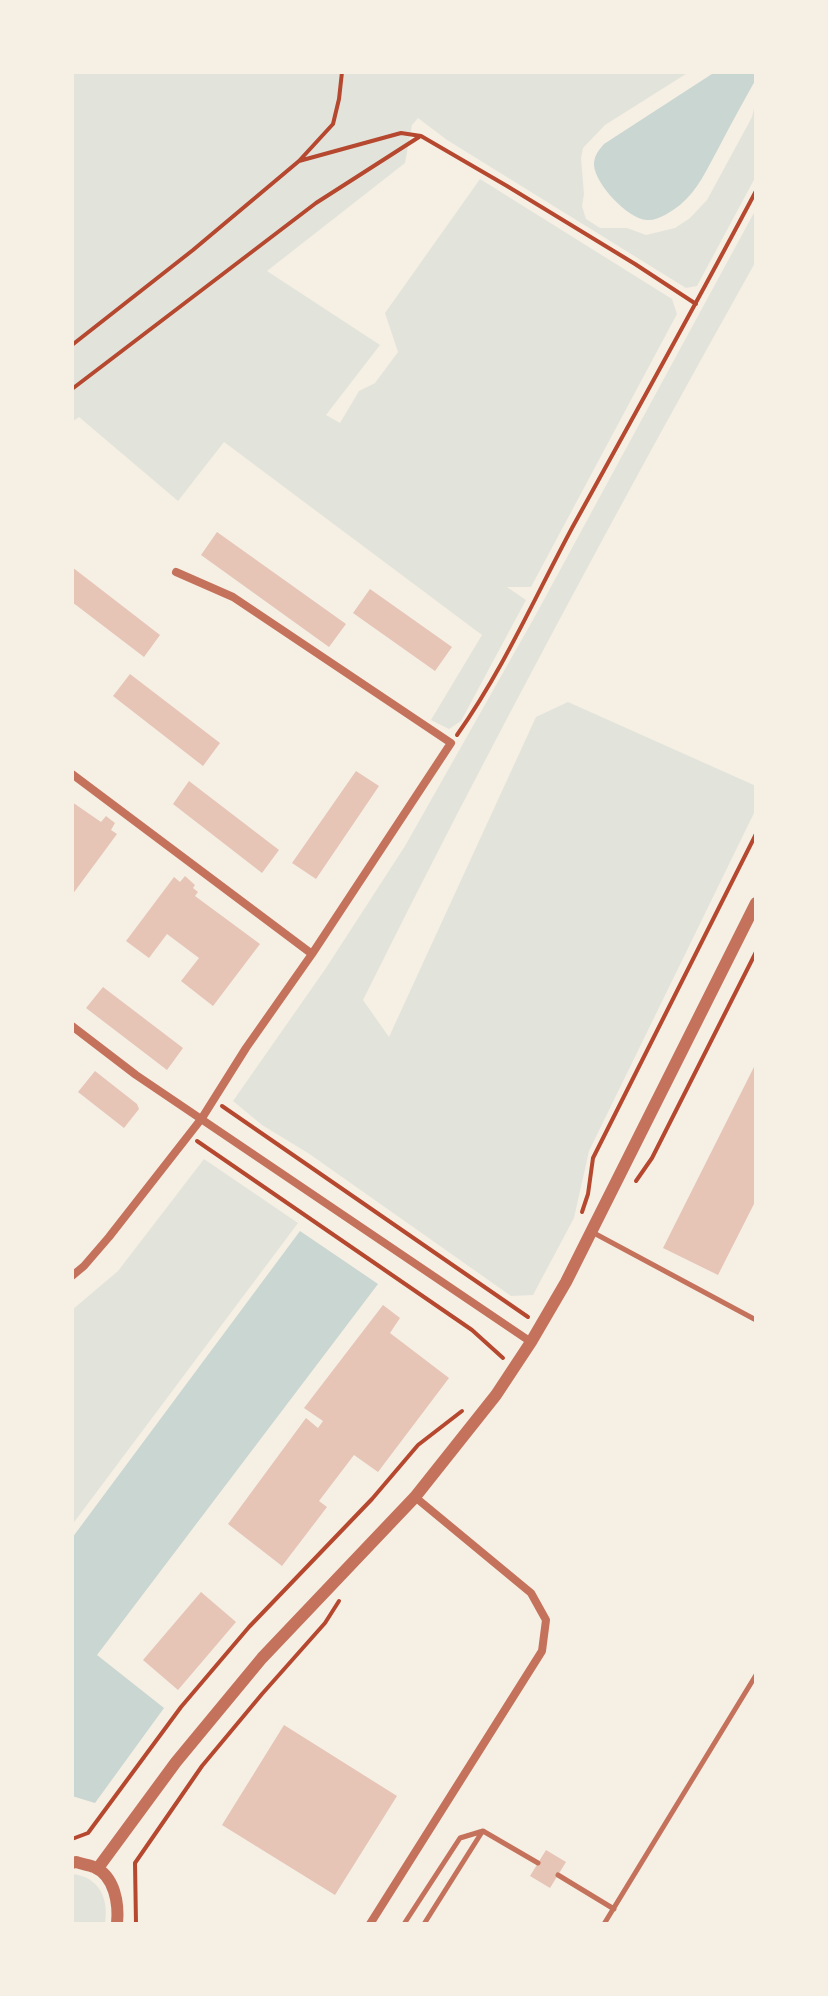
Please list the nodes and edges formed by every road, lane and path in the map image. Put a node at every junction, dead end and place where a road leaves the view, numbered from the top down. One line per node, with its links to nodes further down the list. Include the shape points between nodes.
1 (342, 72): 3 (path, via 333,124)
2 (421, 136): 3 (path, via 401,133); 5 (path); 7 (path, via 316,203)
3 (299, 161): 6 (path)
4 (756, 191): 5 (path)
5 (696, 304): 9 (path, via 508,652)
6 (72, 345)
7 (72, 389)
8 (176, 572): 9 (street, via 233,597)
9 (451, 743): 13 (street)
10 (72, 774): 13 (street)
11 (756, 834): 18 (path, via 593,1158)
12 (756, 903): 19 (street)
13 (312, 954): 15 (street)
14 (72, 1026): 16 (street)
15 (213, 1101): 16 (street); 22 (path)
16 (202, 1118): 17 (street); 24 (street)
17 (188, 1135): 20 (street); 26 (path, via 472,1330 502,1357)
18 (579, 1219)
19 (592, 1232): 23 (lane); 25 (street)
20 (72, 1276)
21 (533, 1306): 22 (path)
22 (527, 1316): 24 (path)
23 (756, 1320)
24 (517, 1332): 25 (street)
25 (531, 1342): 28 (street)
26 (497, 1364)
27 (462, 1411): 31 (path, via 418,1445 249,1627 181,1707 88,1833)
28 (415, 1497): 34 (street, via 262,1658); 38 (street, via 531,1593 546,1620 542,1651)
29 (756, 1675): 36 (lane)
30 (483, 1831): 33 (lane); 39 (lane, via 460,1838); 40 (lane)
31 (72, 1839)
32 (72, 1863): 34 (street)
33 (538, 1863)
34 (98, 1868): 37 (street, via 112,1886)
35 (558, 1875): 36 (lane)
36 (614, 1909): 41 (lane)
37 (117, 1924)
38 (370, 1924)
39 (404, 1924)
40 (424, 1924)
41 (604, 1924)

